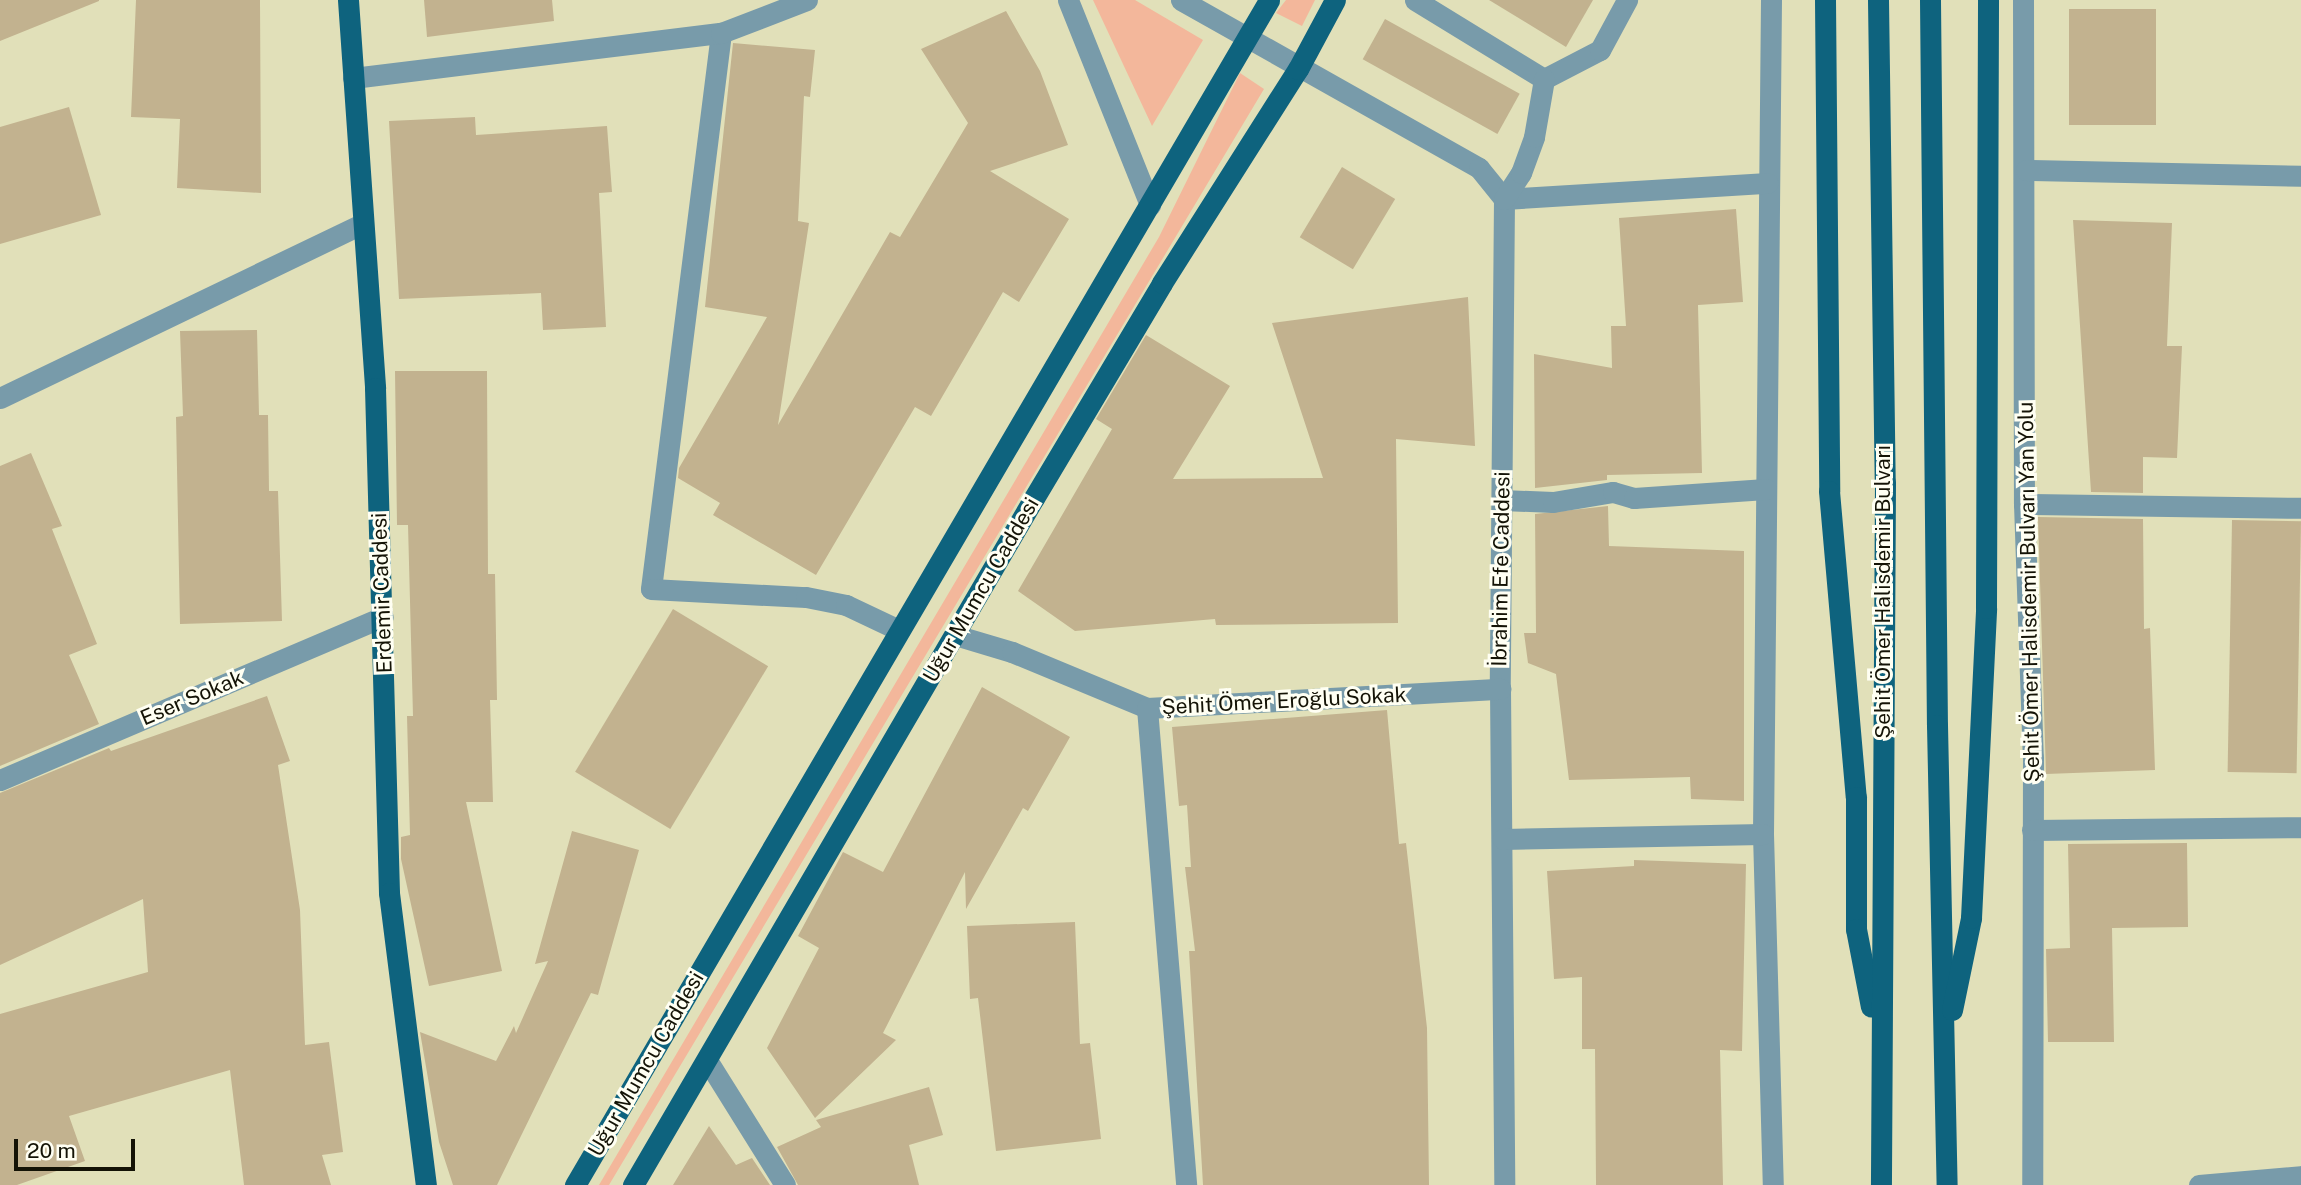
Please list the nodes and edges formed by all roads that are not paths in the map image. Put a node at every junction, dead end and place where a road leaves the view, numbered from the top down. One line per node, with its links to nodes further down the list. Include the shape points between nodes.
1 (348, 0): 18 (main road, Erdemir Caddesi)
2 (807, 0): 15 (street)
3 (1068, 0): 24 (street)
4 (1181, 0): 16 (street)
5 (1269, 0): 16 (main road, Uğur Mumcu Caddesi)
6 (1335, 0): 17 (main road, Uğur Mumcu Caddesi)
7 (1415, 0): 19 (street)
8 (1627, 0): 19 (street, via 1600,50)
9 (1771, 0): 22 (street)
10 (1825, 0): 42 (main road, via 1829,491 1856,797 1856,929)
11 (1878, 0): 42 (main road, Şehit Ömer Halisdemir Bulvarı, via 1885,482)
12 (1930, 0): 41 (main road)
13 (1988, 0): 41 (main road, via 1986,608 1972,918)
14 (2023, 0): 20 (street, Şehit Ömer Halisdemir Bulvarı Yan Yolu)
15 (720, 33): 18 (street); 32 (street, via 651,589 806,597 846,605)
16 (1245, 37): 17 (street); 24 (main road, Uğur Mumcu Caddesi)
17 (1298, 69): 23 (street, via 1479,168); 33 (main road, Uğur Mumcu Caddesi, via 1161,283)
18 (353, 78): 25 (main road, Erdemir Caddesi)
19 (1544, 79): 23 (street, via 1534,137 1521,173)
20 (2026, 170): 21 (street); 29 (street, Şehit Ömer Halisdemir Bulvarı Yan Yolu)
21 (2301, 176)
22 (1768, 183): 23 (street); 27 (street)
23 (1504, 199): 28 (street, İbrahim Efe Caddesi)
24 (1150, 205): 32 (main road, Uğur Mumcu Caddesi)
25 (360, 224): 26 (street); 31 (main road, Erdemir Caddesi, via 375,388)
26 (0, 398)
27 (1766, 489): 28 (street, via 1634,498 1613,492 1553,502); 39 (street)
28 (1502, 500): 34 (street, İbrahim Efe Caddesi)
29 (2024, 504): 30 (street); 38 (street, Şehit Ömer Halisdemir Bulvarı Yan Yolu)
30 (2301, 508)
31 (383, 617): 36 (street, Eser Sokak); 45 (main road, Erdemir Caddesi, via 389,893)
32 (899, 630): 46 (main road, Uğur Mumcu Caddesi)
33 (955, 635): 35 (street, Şehit Ömer Eroğlu Sokak, via 1012,652); 43 (main road, Uğur Mumcu Caddesi)
34 (1500, 689): 35 (street, Şehit Ömer Eroğlu Sokak); 40 (street, İbrahim Efe Caddesi)
35 (1147, 708): 49 (street)
36 (0, 780)
37 (2301, 827): 38 (street)
38 (2032, 830): 54 (street, Şehit Ömer Halisdemir Bulvarı Yan Yolu)
39 (1763, 834): 40 (street); 51 (street)
40 (1503, 839): 50 (street, İbrahim Efe Caddesi)
41 (1944, 1046): 53 (main road)
42 (1880, 1054): 52 (main road, Şehit Ömer Halisdemir Bulvarı)
43 (707, 1060): 47 (main road, Uğur Mumcu Caddesi); 48 (street)
44 (2301, 1176): 55 (street)
45 (426, 1185)
46 (575, 1185)
47 (633, 1185)
48 (785, 1185)
49 (1186, 1185)
50 (1504, 1185)
51 (1773, 1185)
52 (1881, 1185)
53 (1947, 1185)
54 (2032, 1185)
55 (2199, 1185)

